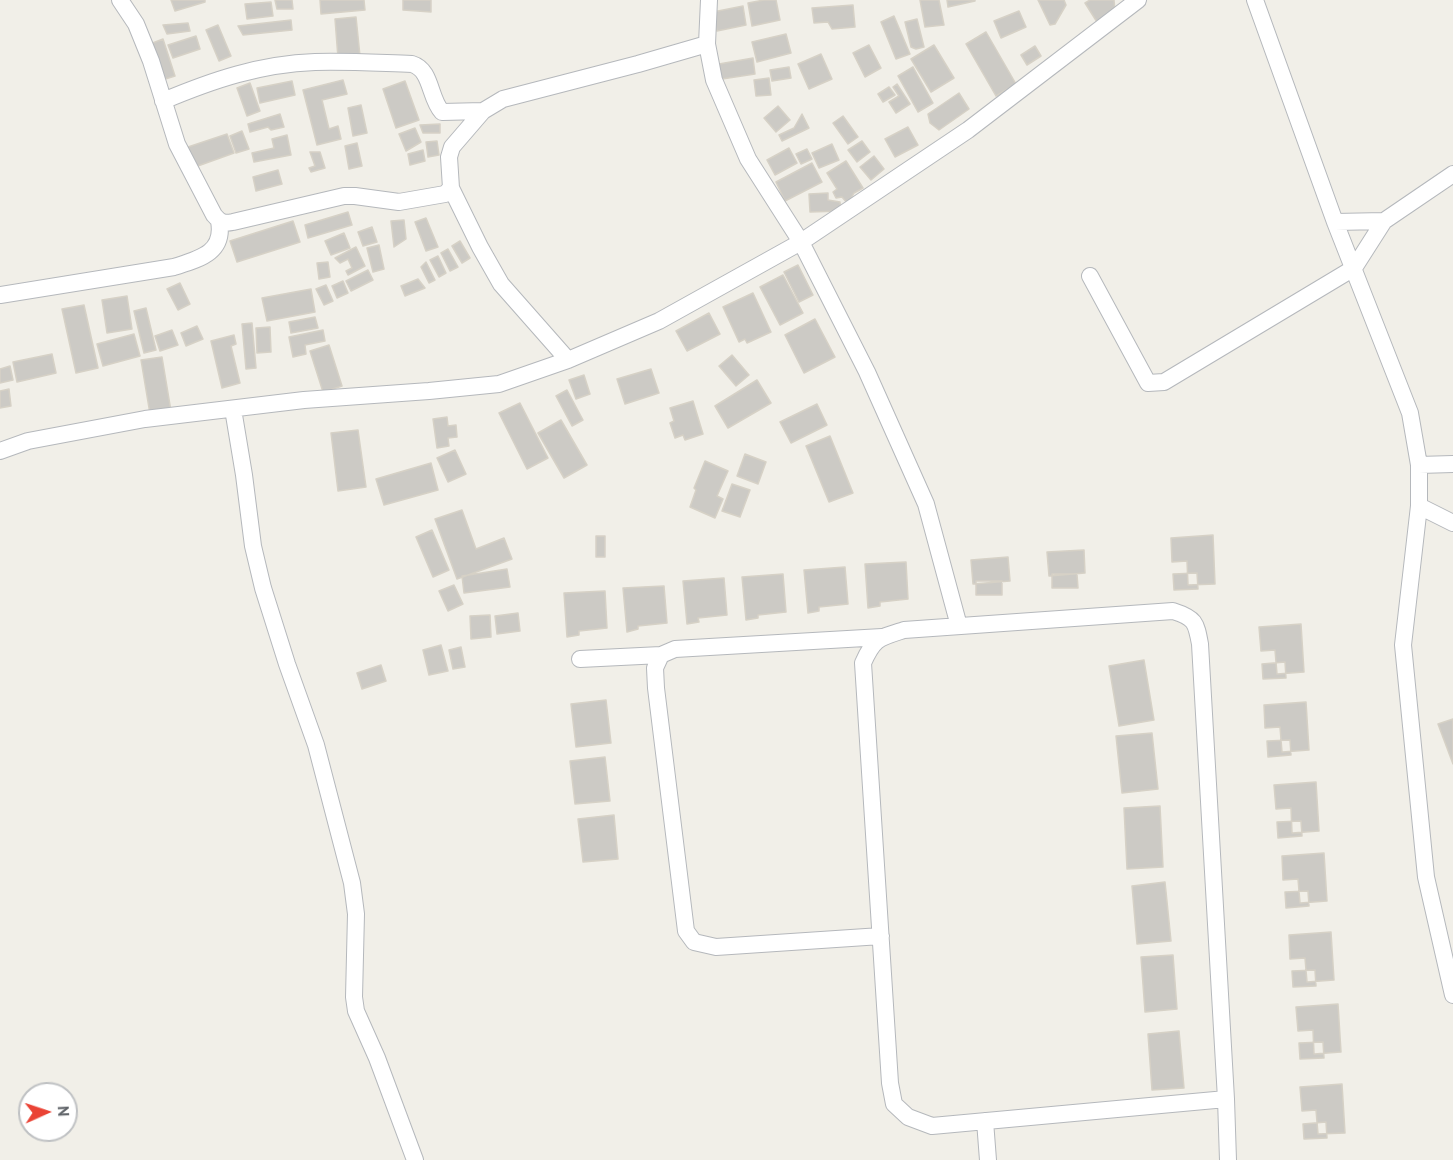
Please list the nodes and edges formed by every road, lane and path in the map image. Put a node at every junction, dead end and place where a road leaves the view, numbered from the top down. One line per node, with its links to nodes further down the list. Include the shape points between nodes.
1 (120, 0): 6 (street, via 136,24)
2 (709, 0): 5 (street)
3 (1138, 0): 13 (street, via 968,130)
4 (1255, 0): 12 (street)
5 (707, 44): 7 (street, via 517,94); 13 (street, via 714,80 748,159)
6 (163, 101): 7 (street, via 212,80 258,69 314,62 412,64 421,68 442,112); 10 (street, via 177,144)
7 (483, 111): 9 (street, via 452,147)
8 (1453, 174): 11 (street)
9 (451, 188): 10 (street, via 445,194 416,201 344,196 225,224); 17 (street, via 501,284)
10 (219, 221): 16 (street, via 221,235 214,248 195,260 174,267)
11 (1384, 221): 12 (street); 14 (street)
12 (1335, 222): 14 (street)
13 (801, 242): 17 (street, via 659,321); 24 (street, via 867,372 926,504)
14 (1354, 268): 15 (street, via 1164,382 1148,383); 21 (street, via 1410,413)
15 (1090, 276)
16 (0, 295)
17 (568, 360): 18 (street, via 499,384)
18 (233, 409): 19 (street, via 133,422 28,441); 32 (street, via 262,588 316,745 352,883 356,914 356,1011)
19 (0, 451)
20 (1453, 464): 21 (street)
21 (1419, 465): 22 (street)
22 (1419, 506): 23 (street); 29 (street, via 1403,645 1426,877)
23 (1453, 523)
24 (959, 626): 25 (street, via 904,630); 30 (street, via 1173,611 1196,624)
25 (882, 637): 26 (street, via 675,649); 28 (street, via 870,645 863,663)
26 (661, 655): 27 (street); 28 (street, via 655,668 656,688 686,931 694,942 716,947)
27 (580, 659)
28 (881, 936): 31 (street, via 894,1104 908,1117 932,1126)
29 (1453, 995)
30 (1226, 1099): 31 (street); 34 (street)
31 (985, 1121): 33 (street)
32 (415, 1160)
33 (988, 1160)
34 (1228, 1160)

